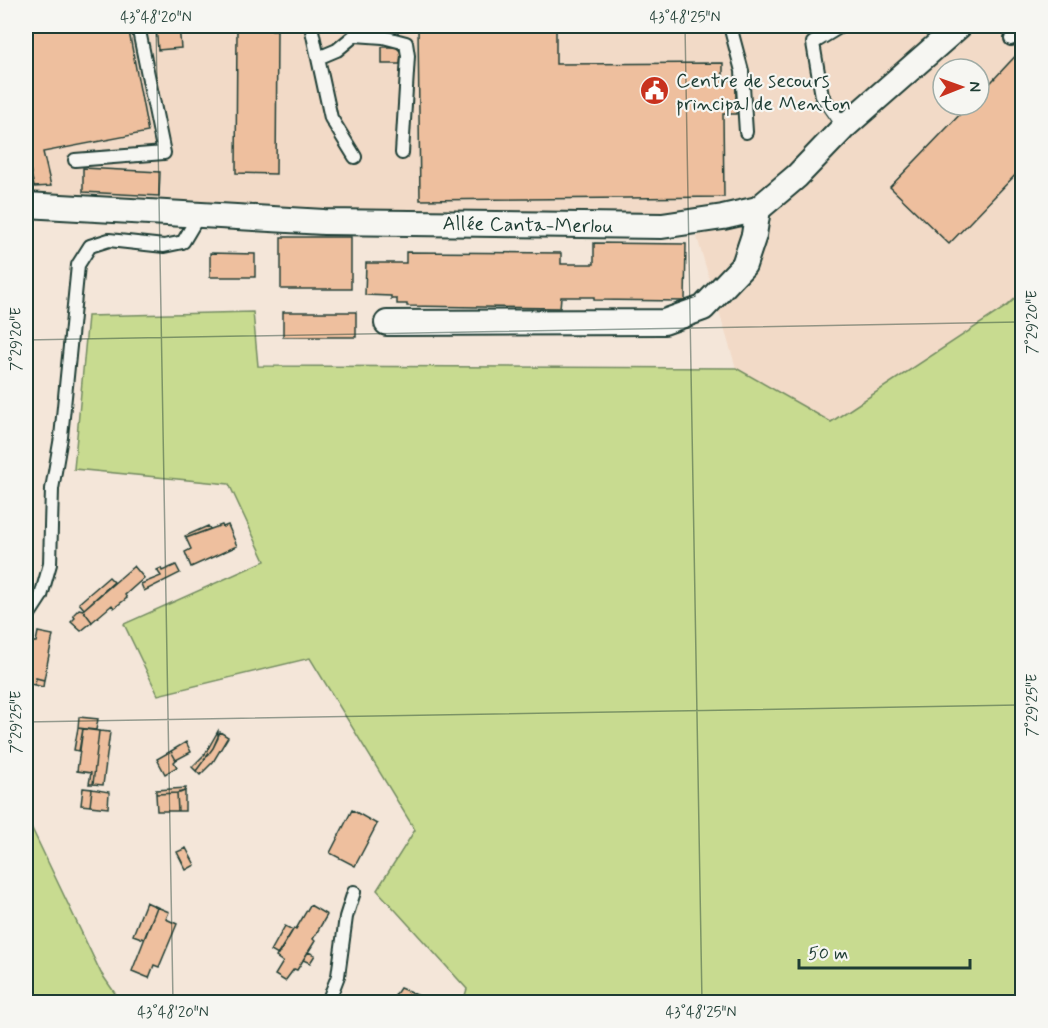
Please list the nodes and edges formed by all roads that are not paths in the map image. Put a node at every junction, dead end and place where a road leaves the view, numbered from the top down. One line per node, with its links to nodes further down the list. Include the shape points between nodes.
1 (138, 26): 13 (lane, via 164,153)
2 (310, 26): 8 (lane)
3 (730, 26): 10 (lane, via 742,71)
4 (841, 26): 9 (lane, via 813,43 822,96)
5 (959, 26): 9 (street, Allée Canta-Merlou)
6 (1023, 31): 7 (lane)
7 (1011, 39)
8 (318, 58): 11 (lane, via 337,50 355,35 406,43); 12 (lane, via 331,118)
9 (844, 127): 15 (street, Allée Canta-Merlou, via 797,177)
10 (746, 132)
11 (402, 153)
12 (355, 157)
13 (75, 160)
14 (26, 205): 16 (street, Allée Canta-Merlou)
15 (758, 209): 16 (street, Allée Canta-Merlou, via 662,226 324,222); 17 (street, via 744,265 703,308 664,322)
16 (199, 215): 18 (lane, via 183,242 164,246 110,240 90,246 78,265 52,489 50,564 42,596)
17 (387, 323)
18 (26, 620)
19 (354, 892): 20 (lane, via 346,917 338,976)
20 (328, 1002)

